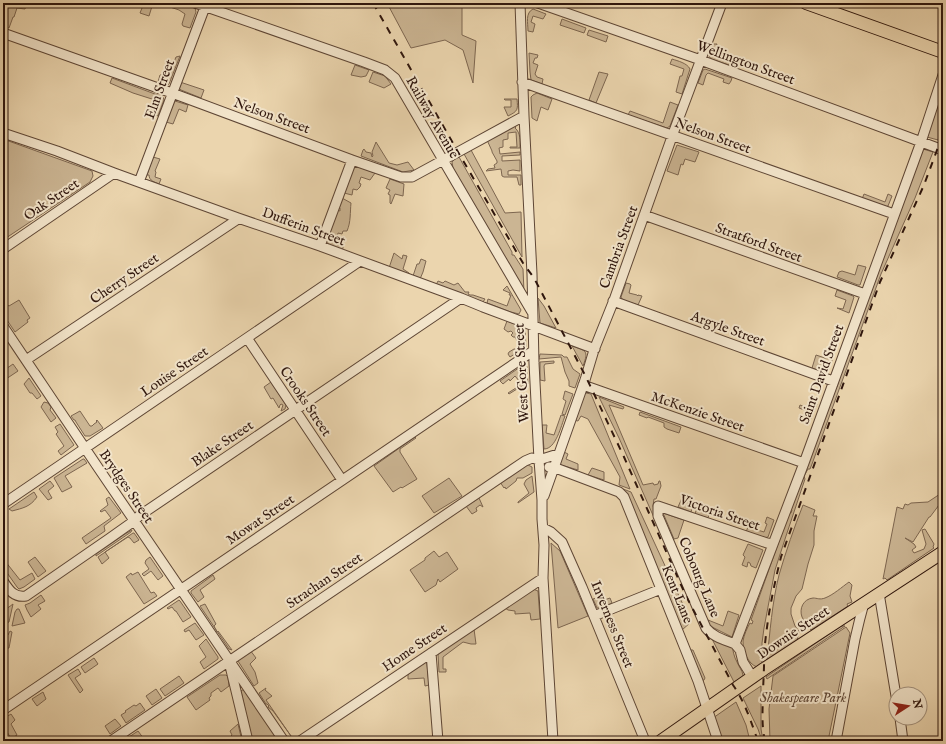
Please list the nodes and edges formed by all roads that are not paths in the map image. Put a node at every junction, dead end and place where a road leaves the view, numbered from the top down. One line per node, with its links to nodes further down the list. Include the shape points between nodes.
1 (195, 3): 6 (street, Railway Avenue)
2 (520, 3): 11 (street, West Gore Street)
3 (538, 3): 9 (street, Wellington Street)
4 (722, 3): 9 (street, Cambria Street)
5 (806, 3): 8 (main road)
6 (204, 6): 12 (street, Elm Street); 19 (street, Railway Avenue, via 385,70 394,78)
7 (3, 33): 12 (street, Nelson Street)
8 (943, 52)
9 (700, 60): 15 (street, Cambria Street); 16 (street, Wellington Street)
10 (943, 75): 16 (street, Saint David Street)
11 (522, 82): 13 (street, West Gore Street); 15 (street, Nelson Street)
12 (172, 93): 18 (street, Nelson Street); 21 (street, Elm Street)
13 (524, 116): 19 (street, Nelson Street); 31 (street, West Gore Street)
14 (3, 133): 20 (street, Dufferin Street)
15 (673, 136): 22 (street, Nelson Street); 23 (street, Cambria Street)
16 (921, 142): 17 (street, Wellington Street); 22 (street, Saint David Street)
17 (943, 150)
18 (352, 160): 19 (street, Nelson Street, via 401,177 412,177); 25 (street)
19 (442, 160): 31 (street, Railway Avenue)
20 (114, 173): 21 (street, Dufferin Street); 26 (street, Oak Street)
21 (139, 182): 24 (street, Dufferin Street)
22 (894, 214): 28 (street, Saint David Street)
23 (644, 215): 28 (street, Stratford Street); 30 (street, Cambria Street)
24 (238, 218): 25 (street, Dufferin Street); 37 (street, Cherry Street)
25 (320, 246): 27 (street, Dufferin Street)
26 (3, 249)
27 (360, 261): 29 (street, Dufferin Street); 34 (street, Louise Street)
28 (865, 294): 38 (street, Saint David Street)
29 (461, 298): 32 (street, Dufferin Street); 40 (street, Blake Street)
30 (614, 301): 35 (street, Cambria Street); 38 (street, Argyle Street)
31 (532, 312): 32 (street, West Gore Street)
32 (532, 325): 35 (street, Dufferin Street); 36 (street, West Gore Street)
33 (3, 326): 37 (street, Brydges Street)
34 (246, 338): 40 (street, Crooks Street); 41 (street, Louise Street)
35 (595, 349): 39 (street, Cambria Street)
36 (533, 351): 43 (street, West Gore Street); 46 (street, Mowat Street)
37 (26, 360): 41 (street, Brydges Street)
38 (833, 381): 44 (street, Saint David Street)
39 (583, 385): 42 (street, Cambria Street); 44 (street, McKenzie Street)
40 (295, 410): 46 (street, Crooks Street); 50 (street, Blake Street)
41 (85, 448): 48 (street, Louise Street); 50 (street, Brydges Street)
42 (558, 454): 43 (street, Strachan Street); 45 (street, Cambria Street)
43 (539, 460): 45 (street, via 542,465); 47 (street, West Gore Street); 63 (street, Strachan Street, via 532,458 525,461)
44 (804, 463): 52 (street, Saint David Street)
45 (553, 467): 47 (street, Cambria Street); 56 (street, Kent Lane, via 619,492 624,497)
46 (342, 480): 57 (street, Mowat Street)
47 (542, 500): 51 (street, West Gore Street)
48 (3, 504)
49 (658, 506): 52 (street, Victoria Street); 61 (street, Cobourg Lane, via 658,516 706,628 710,633)
50 (134, 521): 55 (street, Blake Street, via 26,596 20,597 11,593); 57 (street, Brydges Street)
51 (542, 528): 54 (street, West Gore Street); 60 (street, Inverness Street, via 562,542)
52 (773, 544): 61 (street, Saint David Street)
53 (943, 552): 58 (main road, Downie Street)
54 (544, 578): 62 (street, Home Street); 76 (street, West Gore Street)
55 (3, 581)
56 (661, 588): 60 (street); 66 (street, Kent Lane)
57 (182, 589): 63 (street, Brydges Street); 67 (street, Mowat Street)
58 (879, 593): 59 (main road, Downie Street); 65 (street)
59 (864, 603): 64 (main road, Downie Street); 80 (street)
60 (594, 616): 77 (street, Inverness Street)
61 (735, 644): 64 (street)
62 (431, 653): 74 (street, Home Street); 75 (street)
63 (229, 661): 71 (street, Strachan Street); 72 (street, Brydges Street); 73 (street, Brydges Street)
64 (753, 678): 66 (main road, Downie Street)
65 (894, 686)
66 (708, 709): 78 (main road, Downie Street); 79 (street, Kent Lane)
67 (3, 710)
68 (901, 726): 81 (street)
69 (3, 738): 70 (street)
70 (5, 741)
71 (111, 741)
72 (248, 741)
73 (284, 741)
74 (300, 741)
75 (438, 741)
76 (552, 741)
77 (645, 741)
78 (661, 741)
79 (718, 741)
80 (836, 741)
81 (903, 741)

